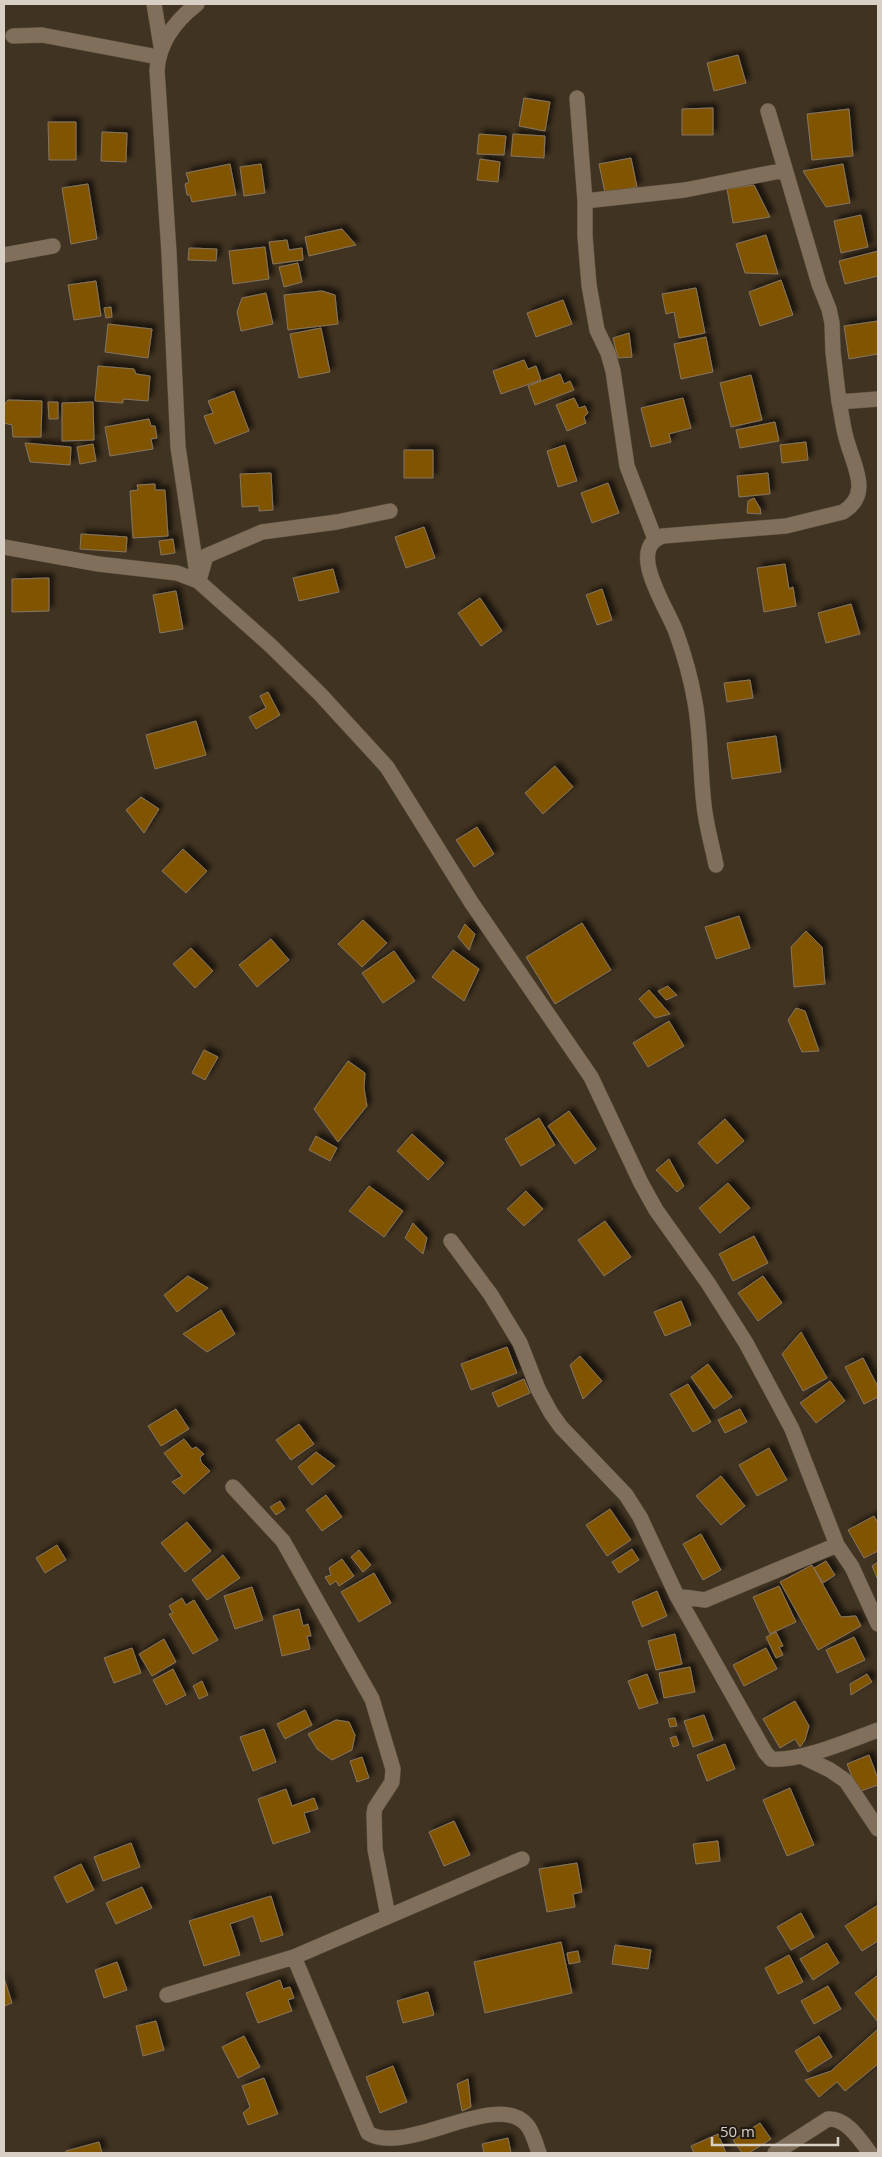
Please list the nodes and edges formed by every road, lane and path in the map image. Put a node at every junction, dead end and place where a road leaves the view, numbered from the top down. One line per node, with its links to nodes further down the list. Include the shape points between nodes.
1 (154, 4): 4 (street)
2 (196, 4): 4 (street, via 180,17)
3 (13, 36): 4 (street, via 42,35)
4 (160, 52): 16 (street, via 178,446)
5 (577, 98): 8 (street)
6 (768, 111): 7 (street)
7 (785, 170): 8 (street, via 685,190); 12 (street, via 818,284 829,309)
8 (586, 201): 14 (street, via 589,285 597,330 613,370 628,466)
9 (53, 246): 10 (street)
10 (4, 255)
11 (878, 399): 12 (street)
12 (839, 402): 14 (street, via 859,482 856,500 851,507 843,512 786,526)
13 (390, 511): 16 (street, via 262,532 206,556)
14 (655, 539): 17 (street, via 648,546 650,577 677,633 695,702 704,807)
15 (4, 547): 16 (street, via 98,564 177,573)
16 (198, 581): 20 (street, via 320,694 387,767 471,902 591,1077 656,1210 746,1342 792,1429)
17 (716, 865)
18 (451, 1241): 21 (street, via 491,1295 520,1343 538,1390 551,1413 626,1495 640,1517)
19 (233, 1487): 27 (street, via 283,1541 372,1699 393,1769 392,1782 374,1814 375,1849)
20 (837, 1545): 21 (street, via 705,1600); 22 (street, via 852,1567)
21 (677, 1596): 24 (street, via 765,1752 771,1759 779,1760)
22 (878, 1624)
23 (878, 1730): 24 (street)
24 (801, 1756): 25 (street, via 846,1781)
25 (878, 1829)
26 (522, 1859): 27 (street)
27 (388, 1916): 28 (street)
28 (294, 1957): 29 (street); 30 (street, via 368,2133 375,2140 406,2141 499,2114 517,2117 528,2126)
29 (166, 1995)
30 (539, 2153)
31 (775, 2153): 32 (street, via 828,2119 835,2118 847,2126)
32 (870, 2153)

